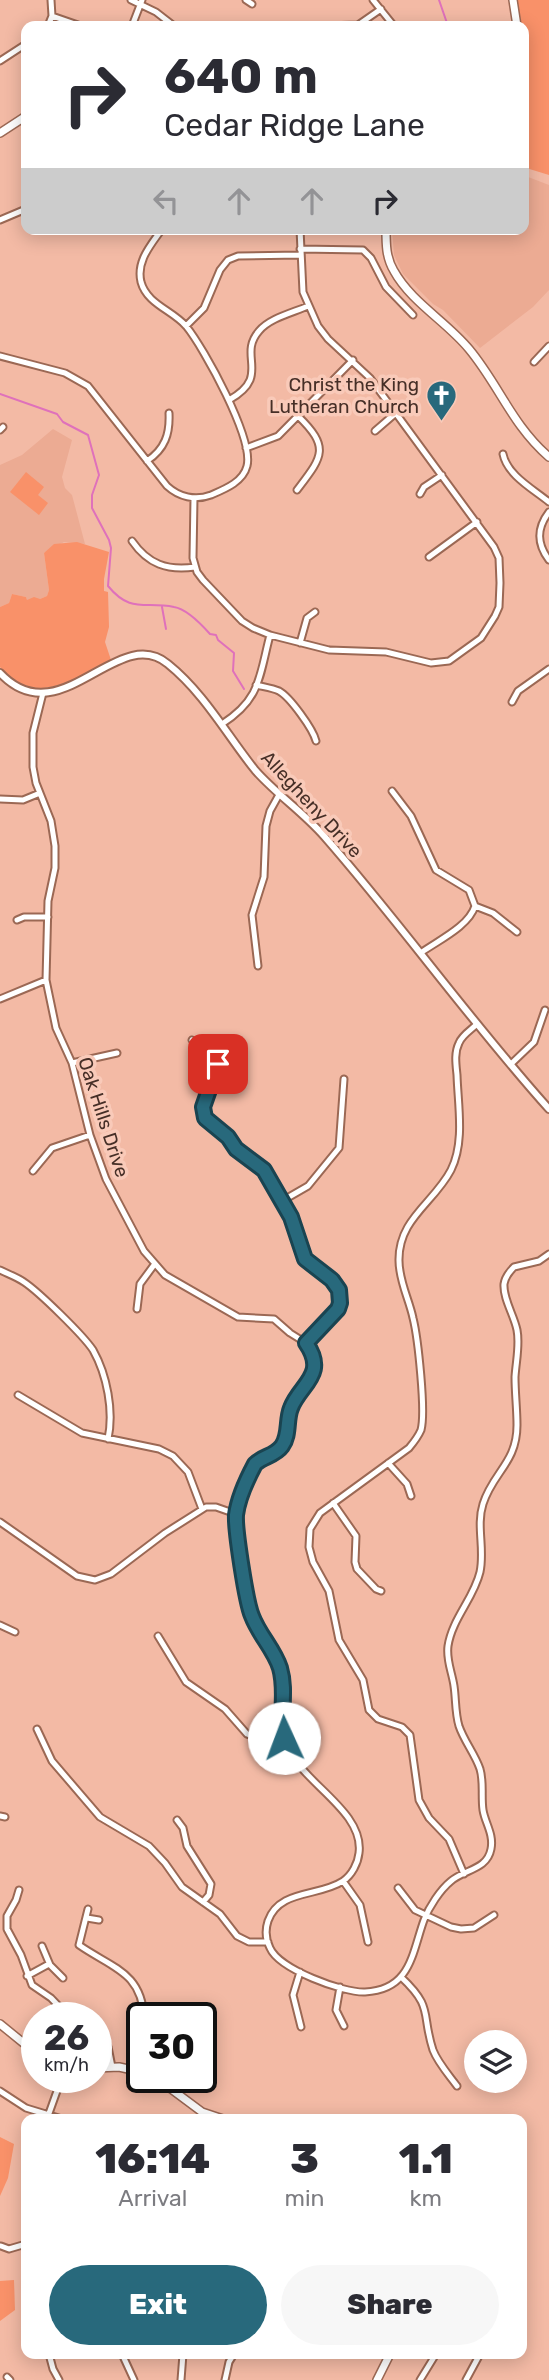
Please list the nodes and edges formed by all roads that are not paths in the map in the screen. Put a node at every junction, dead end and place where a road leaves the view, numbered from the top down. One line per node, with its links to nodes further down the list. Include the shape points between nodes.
1 (51, 0): 9 (street)
2 (131, 0): 6 (street)
3 (246, 0): 7 (street)
4 (373, 0): 8 (street)
5 (513, 0): 16 (main road)
6 (141, 2): 12 (street); 13 (street)
7 (252, 4)
8 (380, 9): 14 (street); 15 (street)
9 (52, 16): 10 (street); 11 (street)
10 (50, 21)
11 (66, 21)
12 (134, 21)
13 (168, 21)
14 (364, 21)
15 (390, 21)
16 (516, 21)
17 (21, 47): 18 (street)
18 (0, 61)
19 (21, 119): 20 (main road)
20 (0, 133)
21 (21, 211): 22 (street)
22 (0, 220)
23 (158, 235): 29 (street, via 144,257 141,278 149,297)
24 (300, 235): 26 (street)
25 (386, 235): 41 (main road, via 387,256 399,279 468,348 516,422)
26 (300, 252): 27 (street); 28 (street, via 362,250 386,287); 29 (street, via 228,260 204,308)
27 (308, 306): 32 (street, via 323,333); 34 (street, via 260,329 252,348 250,383)
28 (413, 315)
29 (186, 326): 34 (street)
30 (549, 346): 33 (street)
31 (0, 356): 42 (street, via 83,382)
32 (352, 360): 35 (street); 37 (street)
33 (534, 362)
34 (229, 400): 39 (street)
35 (397, 412): 38 (street); 43 (street)
36 (169, 413): 42 (street, via 164,446)
37 (298, 416): 39 (street, via 278,436); 44 (street, via 314,432 319,449 315,467)
38 (375, 431)
39 (246, 448): 46 (street, via 247,465 239,480)
40 (503, 454): 47 (street, via 516,475)
41 (549, 457)
42 (148, 461): 46 (street, via 171,489)
43 (442, 475): 45 (street); 49 (street)
44 (297, 490)
45 (420, 495)
46 (194, 498): 53 (street)
47 (549, 502)
48 (549, 512): 52 (street, via 539,539)
49 (477, 522): 51 (street); 56 (street, via 499,558 500,597 492,624 476,642 444,663)
50 (132, 541): 53 (street, via 161,566)
51 (429, 557)
52 (549, 560)
53 (195, 567): 55 (street, via 242,621)
54 (315, 612): 56 (street, via 307,618)
55 (270, 635): 56 (street); 59 (street)
56 (300, 643)
57 (549, 669): 61 (street, via 518,691)
58 (0, 673): 60 (street, via 20,689)
59 (257, 685): 62 (street, via 248,703); 63 (street, via 286,697)
60 (43, 693): 62 (street, Allegheny Drive, via 74,685 124,658 146,654 168,663); 65 (street, Oak Hills Drive, via 32,738)
61 (512, 702)
62 (222, 724): 66 (street, Allegheny Drive)
63 (316, 741)
64 (392, 791): 68 (street, via 411,816 436,870 469,890)
65 (40, 793): 67 (street, via 23,800); 69 (street, Oak Hills Drive, via 55,846)
66 (279, 793): 72 (street, Allegheny Drive, via 324,836); 73 (street, via 266,826 264,877 252,915)
67 (0, 799)
68 (475, 906): 71 (street, via 493,913); 72 (street, via 466,921)
69 (48, 917): 70 (street); 74 (street, Oak Hills Drive)
70 (17, 920)
71 (517, 932)
72 (422, 953): 77 (street, Allegheny Drive)
73 (258, 966)
74 (47, 980): 75 (street); 80 (street, Oak Hills Drive, via 56,1028)
75 (0, 999)
76 (545, 1010): 81 (street, via 534,1042)
77 (477, 1024): 81 (street, Allegheny Drive); 96 (street, via 463,1036 456,1052 460,1135 455,1162 410,1220 400,1245 400,1273 416,1337 422,1420 417,1439)
78 (192, 1040): 86 (street, via 213,1052 218,1064 203,1107 205,1118 264,1170)
79 (117, 1053): 80 (street)
80 (72, 1063): 84 (street, Oak Hills Drive)
81 (511, 1064): 83 (street, Allegheny Drive)
82 (344, 1079): 86 (street, via 340,1148 309,1186)
83 (549, 1109)
84 (90, 1135): 85 (street, via 52,1149); 88 (street, Oak Hills Drive, via 110,1186)
85 (33, 1171)
86 (282, 1201): 91 (street, via 305,1259 332,1280 340,1296 333,1315)
87 (549, 1254): 94 (street, via 514,1267 505,1282 518,1337)
88 (154, 1265): 90 (street, via 140,1284); 91 (street, Oak Hills Drive, via 238,1317 274,1319)
89 (0, 1270): 95 (street, via 34,1289 93,1350 110,1404)
90 (136, 1309)
91 (306, 1343): 100 (street, via 312,1353 312,1376 291,1407 281,1448 255,1464)
92 (18, 1395): 95 (street, via 82,1433)
93 (525, 1424): 94 (street)
94 (517, 1426): 111 (street, via 512,1455 481,1509 480,1573 449,1643 458,1721 480,1771 483,1812 492,1837 488,1858)
95 (108, 1439): 99 (street, via 159,1449 179,1461)
96 (388, 1464): 97 (street, via 407,1484); 98 (street)
97 (411, 1496)
98 (333, 1503): 104 (street, via 355,1532 358,1569); 111 (street, via 313,1523 309,1547 329,1591 339,1640 363,1680 369,1710 410,1735 419,1800 449,1839)
99 (202, 1508): 100 (street); 101 (street, via 111,1574 95,1580 77,1576)
100 (236, 1514): 103 (street)
101 (0, 1522)
102 (256, 1586): 103 (street)
103 (246, 1588): 109 (street, via 251,1615 281,1673)
104 (381, 1591)
105 (0, 1625): 106 (street)
106 (15, 1632)
107 (158, 1636): 109 (street, via 186,1682 225,1709 247,1734 267,1742)
108 (37, 1729): 115 (street, via 52,1761 100,1817 149,1846 182,1887)
109 (284, 1738): 112 (street, via 298,1765 349,1818 357,1833 359,1856)
110 (177, 1820): 115 (street, via 211,1884)
111 (464, 1874): 118 (street, via 447,1885)
112 (343, 1881): 121 (street, via 278,1906 268,1922); 122 (street, via 359,1905)
113 (397, 1888): 118 (street, via 410,1906)
114 (19, 1890): 126 (street, via 6,1926)
115 (203, 1902): 121 (street, via 243,1940)
116 (88, 1909): 119 (street)
117 (494, 1915): 118 (street, via 474,1928 461,1929)
118 (426, 1916): 127 (street, via 411,1964)
119 (87, 1918): 120 (street); 131 (street, via 79,1945 131,1978)
120 (99, 1920)
121 (268, 1942): 125 (street, via 276,1958)
122 (368, 1942)
123 (42, 1946): 124 (street)
124 (50, 1965): 126 (street); 128 (street)
125 (300, 1972): 129 (street); 134 (street, via 293,1995)
126 (27, 1976): 130 (street)
127 (401, 1977): 129 (street, via 373,1991); 138 (street, via 422,1998 435,2055)
128 (63, 1978)
129 (340, 1987): 133 (street, via 336,2010)
130 (55, 2002)
131 (142, 2002)
132 (0, 2024): 135 (main road)
133 (344, 2026)
134 (301, 2027)
135 (21, 2041)
136 (112, 2067): 137 (main road)
137 (126, 2068)
138 (457, 2086)
139 (0, 2091): 142 (street)
140 (56, 2093): 143 (street)
141 (178, 2093): 144 (main road)
142 (41, 2114)
143 (49, 2114)
144 (208, 2114)
145 (21, 2245): 146 (street)
146 (1, 2246)
147 (51, 2359): 154 (street)
148 (124, 2359): 156 (street)
149 (183, 2359): 157 (street)
150 (231, 2359): 158 (street)
151 (388, 2359): 159 (main road)
152 (433, 2359): 160 (street)
153 (477, 2359): 161 (street)
154 (58, 2378): 155 (street)
155 (48, 2380)
156 (134, 2380)
157 (181, 2380)
158 (225, 2380)
159 (377, 2380)
160 (420, 2380)
161 (466, 2380)

